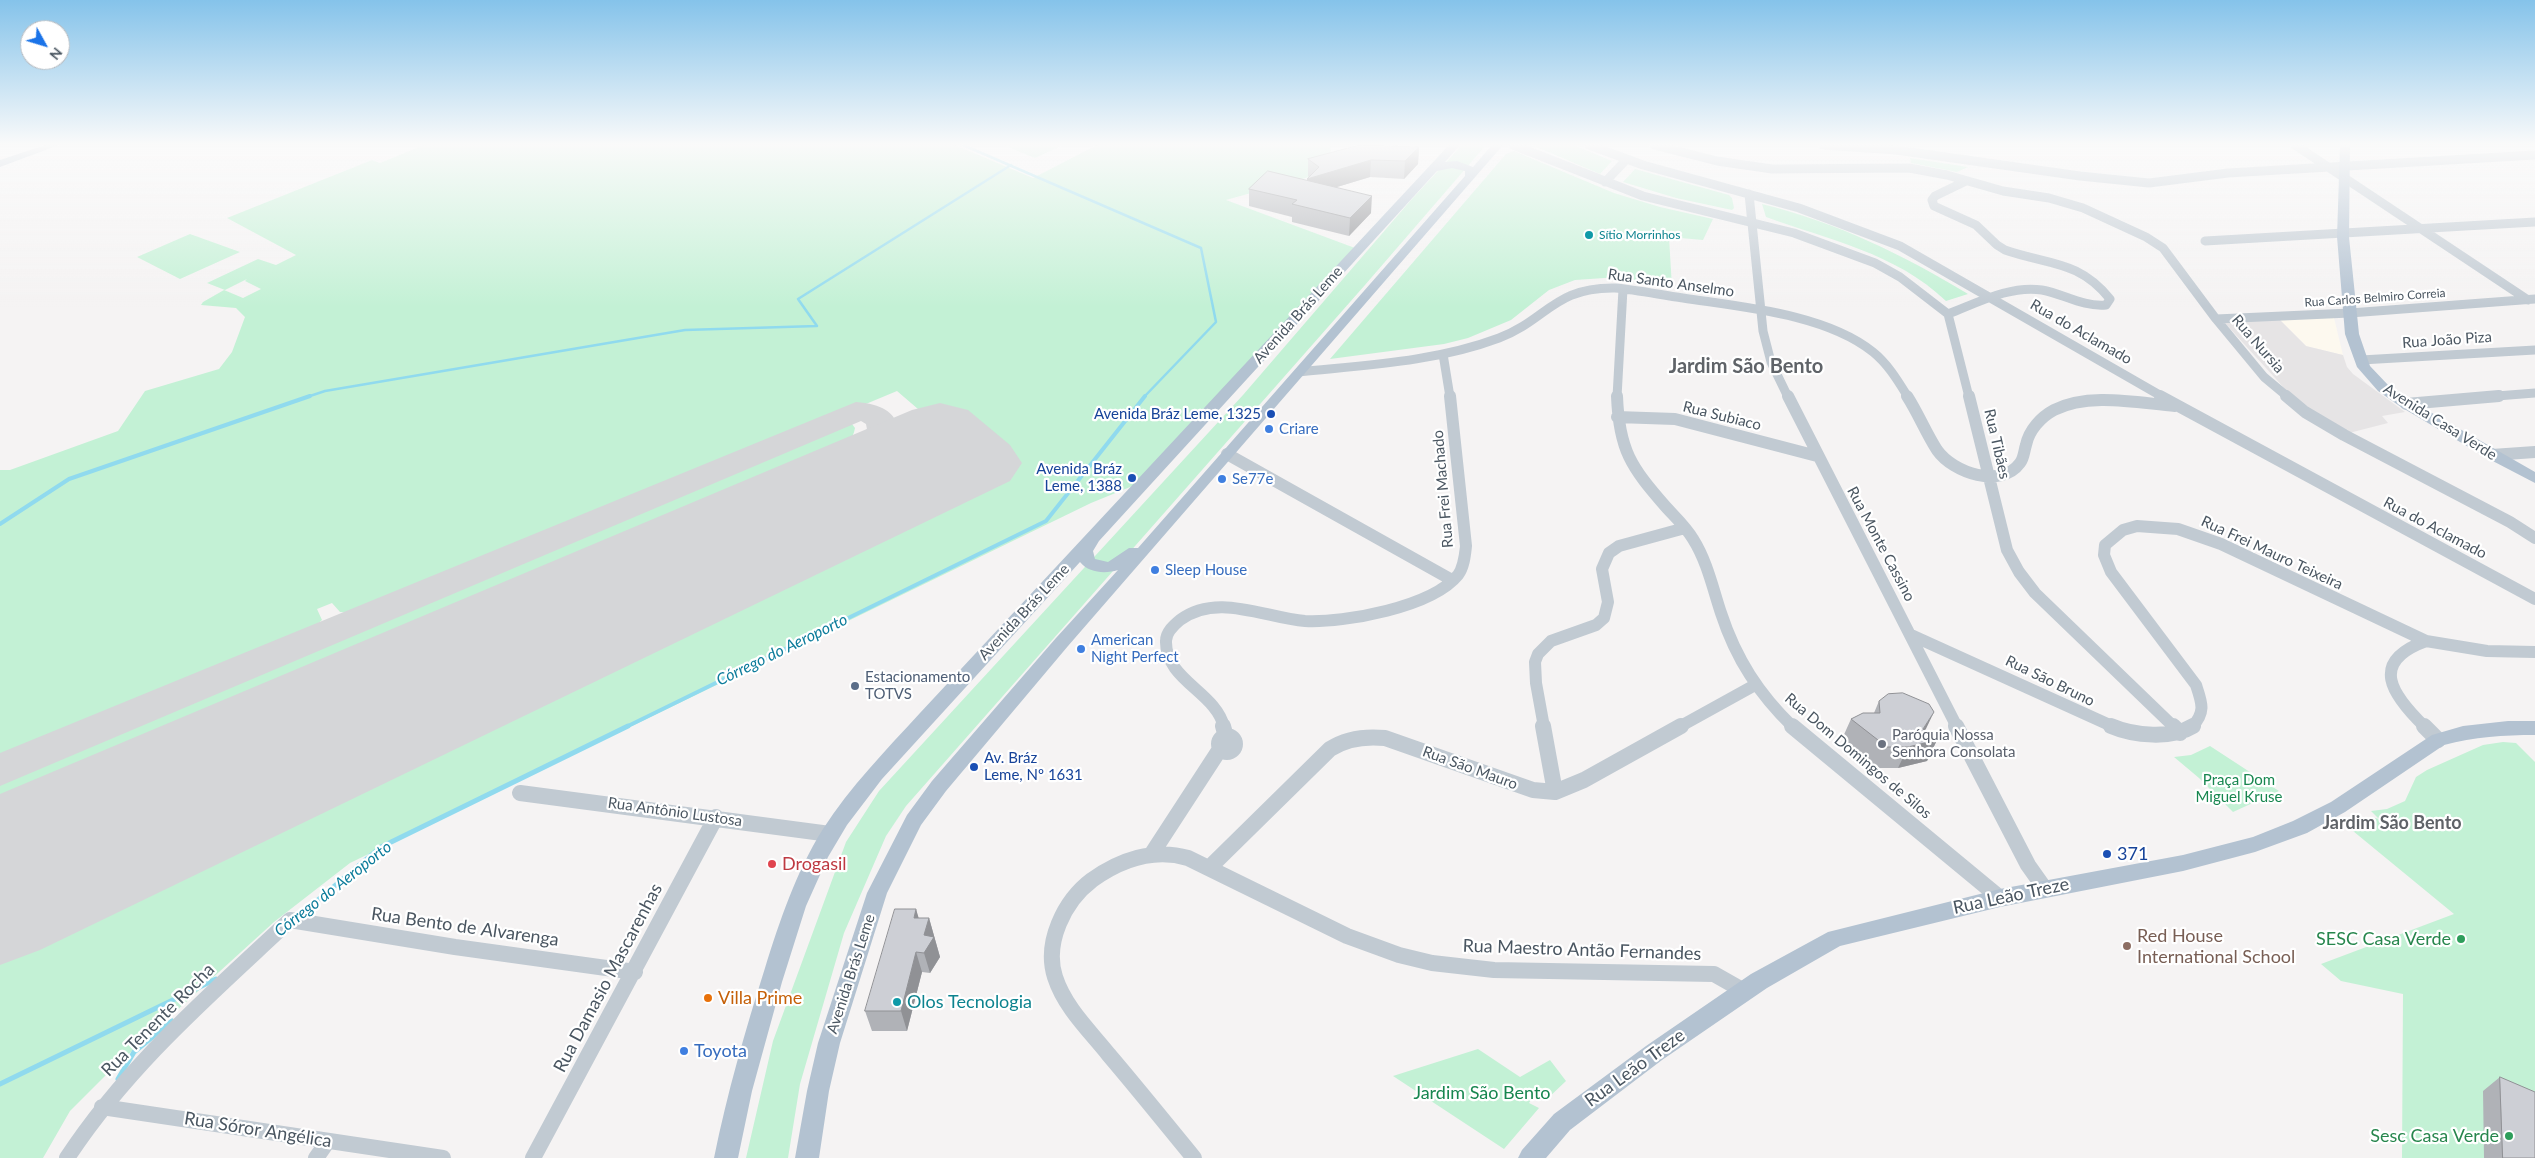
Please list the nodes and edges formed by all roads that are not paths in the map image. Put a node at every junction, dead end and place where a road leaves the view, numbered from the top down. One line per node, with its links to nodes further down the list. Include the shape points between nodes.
1 (1405, 199): 36 (main road, Avenida Brás Leme)
2 (1451, 199): 25 (main road, Avenida Brás Leme)
3 (1657, 199): 10 (street)
4 (1749, 199): 10 (street, Rua Monte Cassino)
5 (1767, 199): 16 (street, Rua do Aclamado, via 1879,237)
6 (1934, 199): 16 (street, via 1932,203 1937,208 1976,226 2006,251 2074,268 2091,279 2110,299 2106,304 2096,306 2035,290)
7 (2049, 199): 21 (street, Rua Nursia, via 2068,202 2146,237 2169,255)
8 (2343, 199): 13 (main road, Avenida Casa Verde)
9 (2380, 199): 12 (street)
10 (1751, 222): 18 (street, Rua Monte Cassino); 20 (street, via 1794,232 1875,263 1900,277)
11 (2535, 222): 12 (street)
12 (2420, 229): 13 (street); 17 (street)
13 (2342, 233): 14 (street); 19 (main road, Avenida Casa Verde)
14 (2205, 240)
15 (1622, 289): 18 (street, Rua Santo Anselmo); 23 (street, Rua Santo Anselmo, via 1594,288 1573,293 1512,333); 29 (street, Rua Dom Domingos de Silos)
16 (1992, 298): 20 (street); 28 (street, Rua do Aclamado)
17 (2532, 301): 19 (street, Rua Carlos Belmiro Correia)
18 (1761, 312): 32 (street, Rua Monte Cassino, via 1771,362); 34 (street, Rua Santo Anselmo, via 1817,325 1856,340 1876,355 1894,378 1942,456 1971,474)
19 (2350, 313): 21 (street, Rua Carlos Belmiro Correia); 24 (main road, Avenida Casa Verde)
20 (1948, 314): 34 (street, Rua Tibães)
21 (2216, 319): 39 (street, Rua Nursia, via 2264,376 2305,412)
22 (2535, 350): 24 (street, Rua João Piza)
23 (1443, 354): 25 (street, Rua Santo Anselmo); 40 (street, Rua Frei Machado, via 1466,546 1463,566)
24 (2360, 360): 27 (main road, Avenida Casa Verde, via 2383,388)
25 (1299, 372): 31 (main road, Avenida Brás Leme)
26 (2535, 393): 27 (street)
27 (2406, 404): 33 (main road, Avenida Casa Verde)
28 (2179, 407): 34 (street, via 2101,401 2057,409 2044,416 2033,428 2020,464 2003,475); 41 (street, Rua do Aclamado)
29 (1617, 417): 32 (street, Rua Subiaco, via 1675,419); 37 (street, Rua Dom Domingos de Silos, via 1625,451 1638,474)
30 (2535, 452): 33 (street)
31 (1227, 454): 38 (main road, Avenida Brás Leme); 40 (street)
32 (1817, 456): 42 (street, Rua Monte Cassino)
33 (2492, 456): 35 (main road, Avenida Casa Verde)
34 (1987, 477): 47 (street, Rua Tibães, via 2007,550 2019,572 2062,620)
35 (2535, 478)
36 (1102, 528): 38 (main road, via 1085,551 1087,561 1100,567 1116,565); 52 (main road, Avenida Brás Leme, via 926,718)
37 (1685, 528): 45 (street, Rua Dom Domingos de Silos, via 1700,552 1724,626); 49 (street, via 1619,546 1608,553 1602,569 1608,602 1604,618 1596,625 1551,641 1538,654 1536,683)
38 (1158, 535): 67 (main road, Avenida Brás Leme, via 939,786 910,827 877,893 847,984 818,1091)
39 (2535, 538)
40 (1452, 580): 53 (street, Rua Frei Machado, via 1442,590 1421,599 1341,618 1305,620 1215,607 1190,612 1181,618 1166,639 1166,653 1171,664 1219,716 1223,743)
41 (2535, 599)
42 (1911, 635): 47 (street, Rua São Bruno, via 2116,728 2140,734); 55 (street, Rua Monte Cassino, via 2028,865)
43 (2426, 641): 44 (street, Rua Frei Mauro Teixeira, via 2487,651); 47 (street, Rua Frei Mauro Teixeira, via 2198,535 2156,526 2123,530 2106,545 2104,555 2110,572 2196,685 2203,701 2204,714 2197,725); 48 (street, via 2394,659 2390,670 2391,682 2401,700)
44 (2535, 652)
45 (1754, 685): 49 (street, Rua São Mauro, via 1584,780); 56 (street, Rua Dom Domingos de Silos, via 1798,730)
46 (2535, 728): 48 (main road, Rua Leão Treze, via 2463,733)
47 (2180, 733)
48 (2438, 740): 55 (main road, Rua Leão Treze, via 2338,807 2300,827 2255,844 2183,863)
49 (1555, 792): 54 (street, Rua São Mauro, via 1523,788 1385,738 1357,737 1330,749)
50 (520, 793): 51 (street, Rua Antônio Lustosa)
51 (716, 817): 52 (street, Rua Antônio Lustosa); 58 (street, Rua Damasio Mascarenhas)
52 (830, 834): 66 (main road, Avenida Brás Leme, via 809,872 785,938 738,1096)
53 (1152, 855): 54 (street, Rua Maestro Antão Fernandes, via 1176,855); 68 (street, Rua Maestro Antão Fernandes, via 1126,860 1109,868 1083,888 1062,915 1052,958 1059,989 1070,1007)
54 (1210, 867): 59 (street, Rua Maestro Antão Fernandes, via 1347,936 1432,963 1494,970 1714,974)
55 (2045, 889): 56 (main road, Rua Leão Treze)
56 (2000, 898): 59 (main road, Rua Leão Treze, via 1835,938)
57 (290, 920): 58 (street, Rua Bento de Alvarenga); 60 (street, Rua Tenente Rocha, via 139,1063)
58 (635, 972): 65 (street, Rua Damasio Mascarenhas)
59 (1744, 991): 69 (main road, Rua Leão Treze, via 1590,1100 1562,1122)
60 (102, 1107): 61 (street, Rua Sóror Angélica); 62 (street, Rua Tenente Rocha)
61 (328, 1141): 63 (street); 64 (street, Rua Sóror Angélica)
62 (67, 1158)
63 (316, 1158)
64 (443, 1158)
65 (534, 1158)
66 (726, 1158)
67 (807, 1158)
68 (1194, 1158)
69 (1530, 1158)

